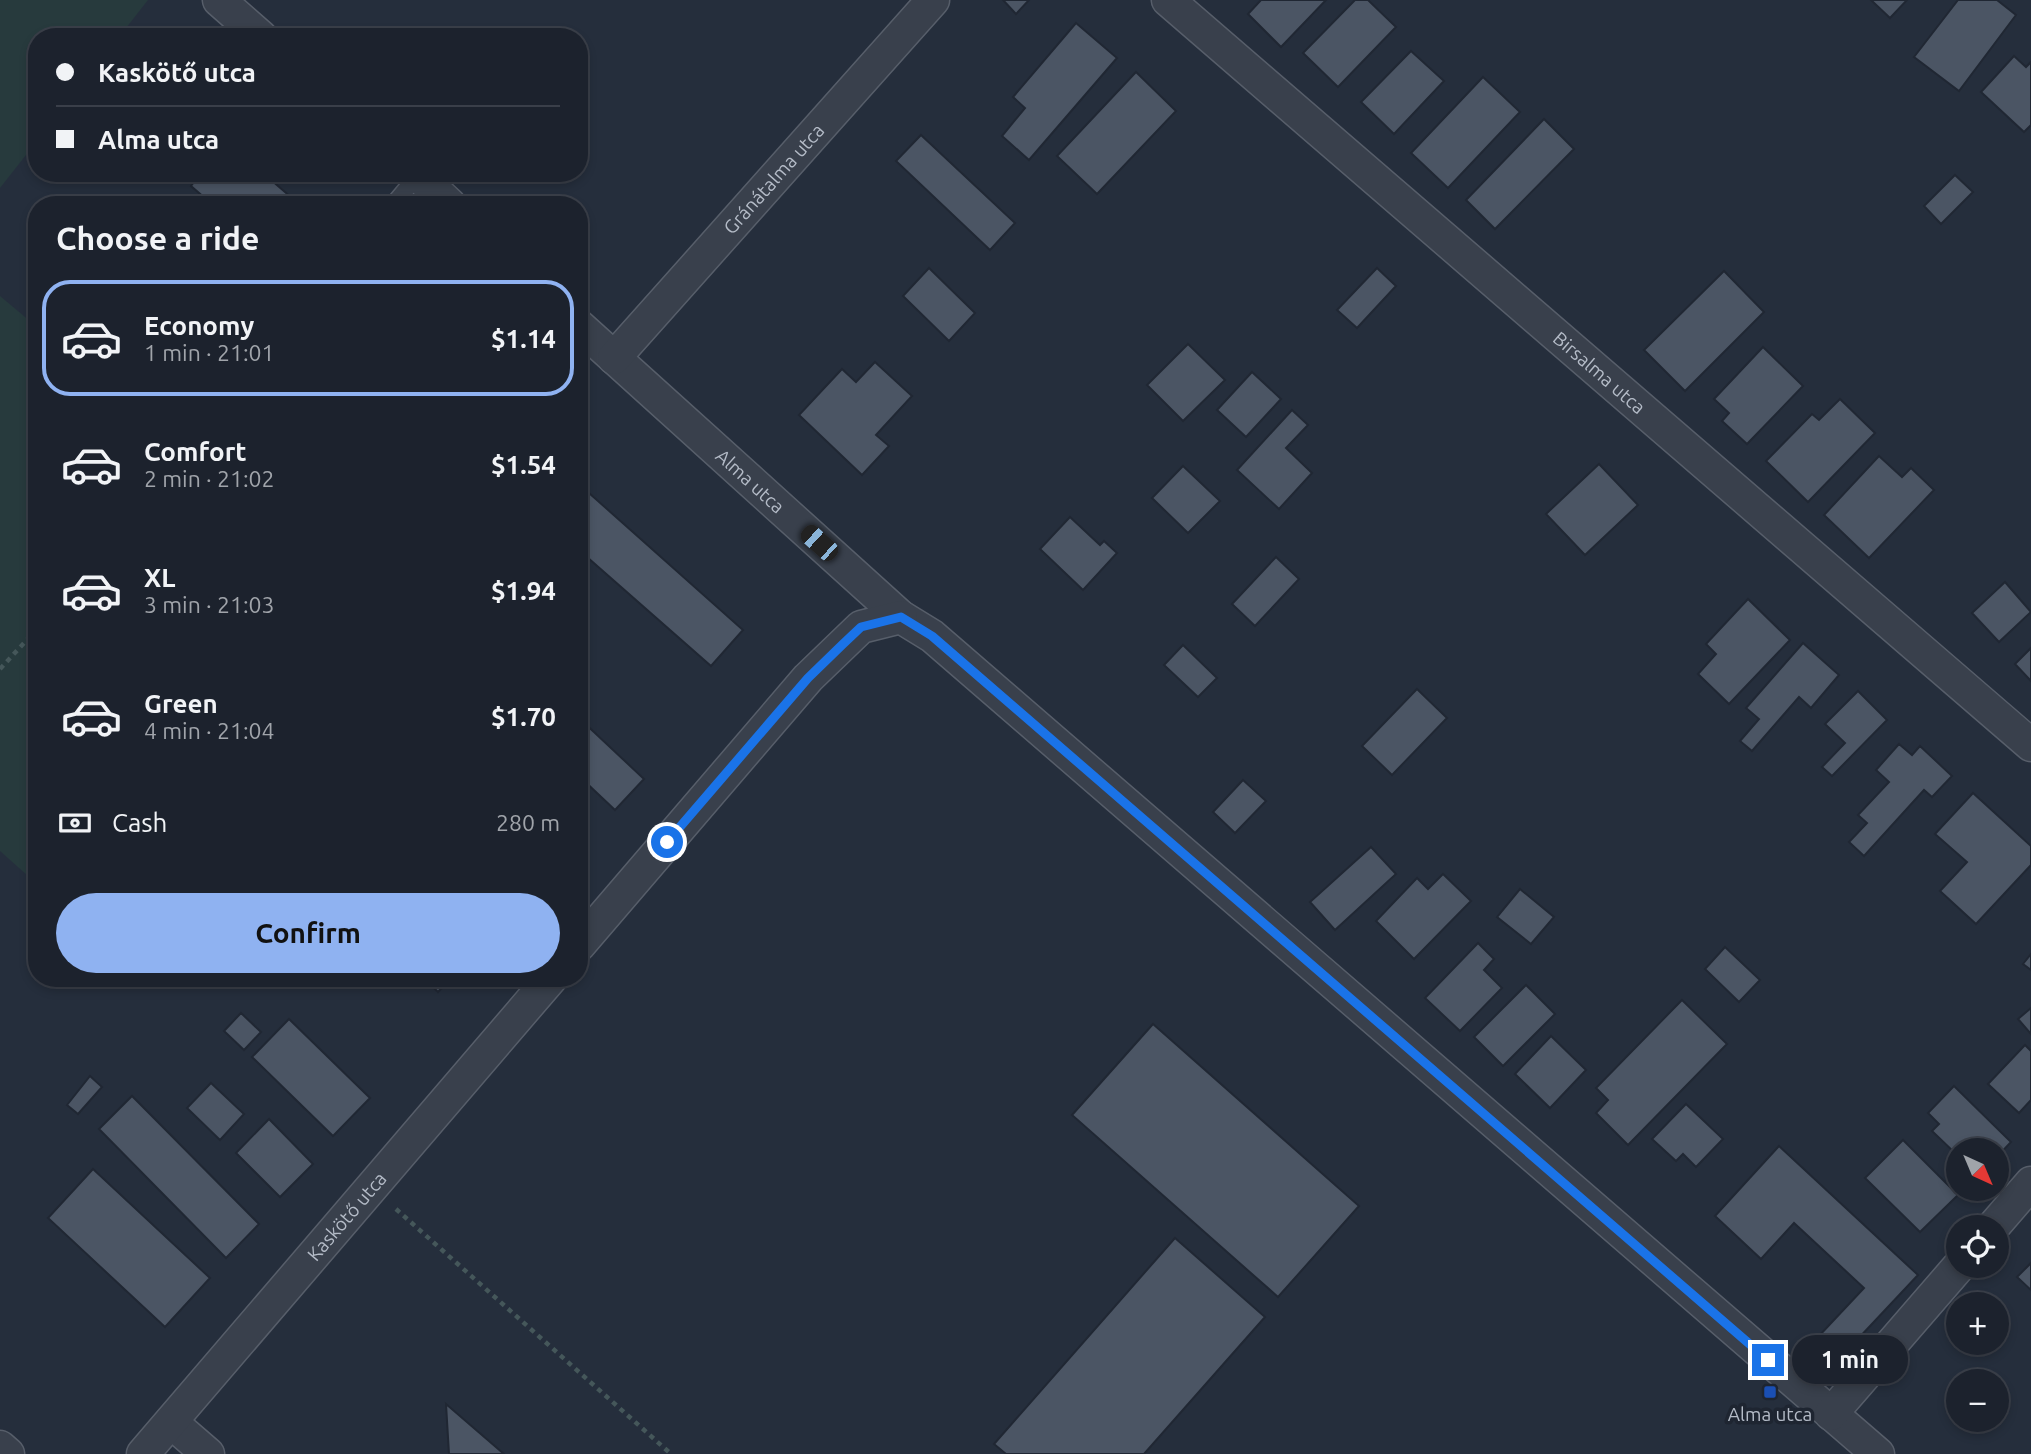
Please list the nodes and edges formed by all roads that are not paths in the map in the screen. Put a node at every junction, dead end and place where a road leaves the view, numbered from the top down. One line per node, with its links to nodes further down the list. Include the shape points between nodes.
1 (219, 0): 4 (street)
2 (933, 0): 10 (street, Gránátalma utca)
3 (1168, 0): 12 (street, Birsalma utca)
4 (251, 28)
5 (411, 182): 7 (lane)
6 (426, 182): 8 (street)
7 (400, 196)
8 (440, 196)
9 (588, 334): 10 (street, Alma utca)
10 (614, 358): 11 (street, Alma utca)
11 (901, 617): 13 (street, via 861,627 808,678); 18 (street, Alma utca, via 932,636)
12 (2031, 745)
13 (588, 935)
14 (543, 987): 19 (street, Kaskötő utca)
15 (2031, 1183): 16 (street)
16 (2003, 1215)
17 (1949, 1278): 18 (street)
18 (1831, 1414): 24 (street, Alma utca)
19 (171, 1422): 22 (street, Kaskötő utca); 23 (street)
20 (0, 1447): 21 (street)
21 (8, 1454)
22 (143, 1454)
23 (208, 1454)
24 (1878, 1454)

